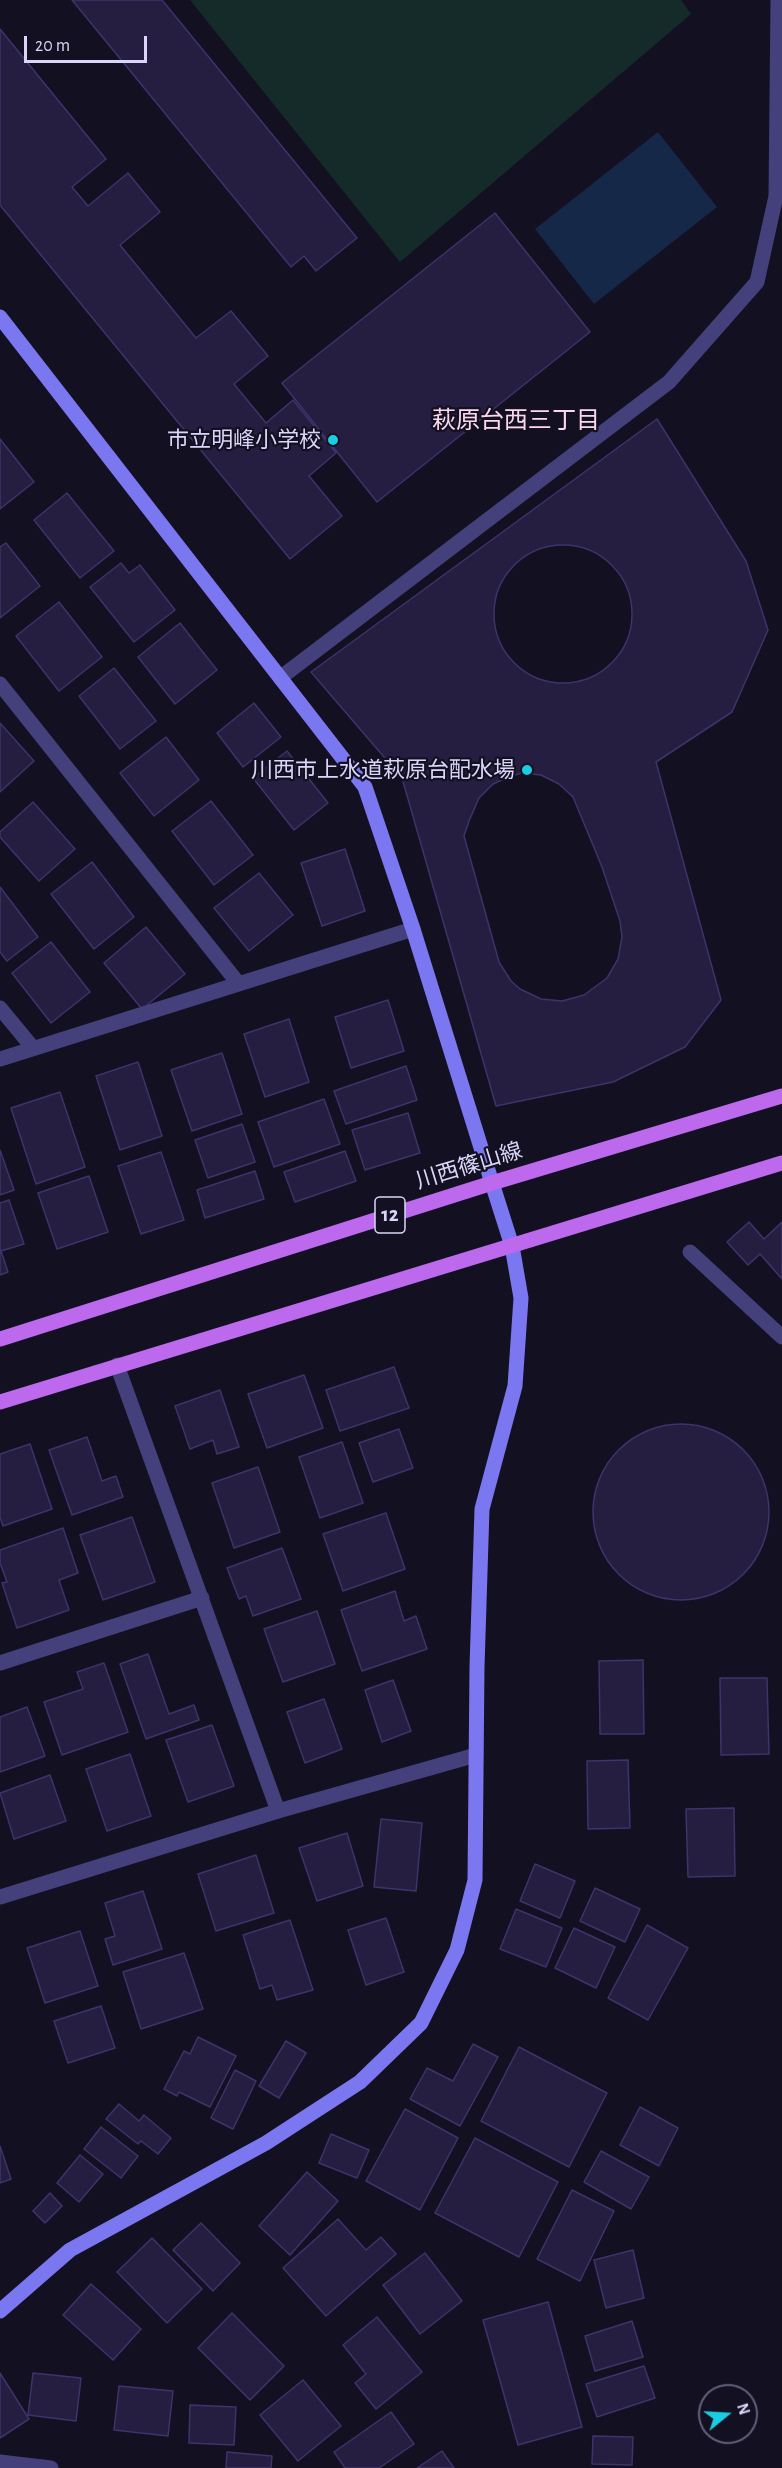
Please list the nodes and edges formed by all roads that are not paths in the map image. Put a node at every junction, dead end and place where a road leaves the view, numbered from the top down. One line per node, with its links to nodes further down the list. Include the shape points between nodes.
1 (778, 0): 3 (street, via 776,196 757,282 669,382)
2 (0, 317): 3 (street)
3 (280, 678): 5 (street, via 364,787)
4 (0, 684): 6 (street)
5 (413, 929): 6 (street); 12 (street)
6 (238, 983): 8 (street)
7 (0, 1008): 8 (street)
8 (33, 1048): 9 (street)
9 (0, 1059)
10 (782, 1096): 12 (main road, 川西篠山線 / 12)
11 (782, 1163): 13 (main road)
12 (492, 1183): 13 (street); 16 (main road, 川西篠山線 / 12)
13 (512, 1246): 17 (main road); 21 (street, via 521,1298 515,1386 482,1509)
14 (690, 1251): 15 (street)
15 (782, 1337)
16 (0, 1339)
17 (117, 1365): 18 (main road); 19 (street)
18 (0, 1402)
19 (202, 1599): 20 (street); 22 (street)
20 (0, 1663)
21 (476, 1755): 22 (street); 24 (street, via 475,1880 457,1950 421,2023 360,2082 266,2143 69,2250)
22 (278, 1810): 23 (street)
23 (0, 1897)
24 (0, 2311)
25 (0, 2462): 26 (street)
26 (51, 2468)

